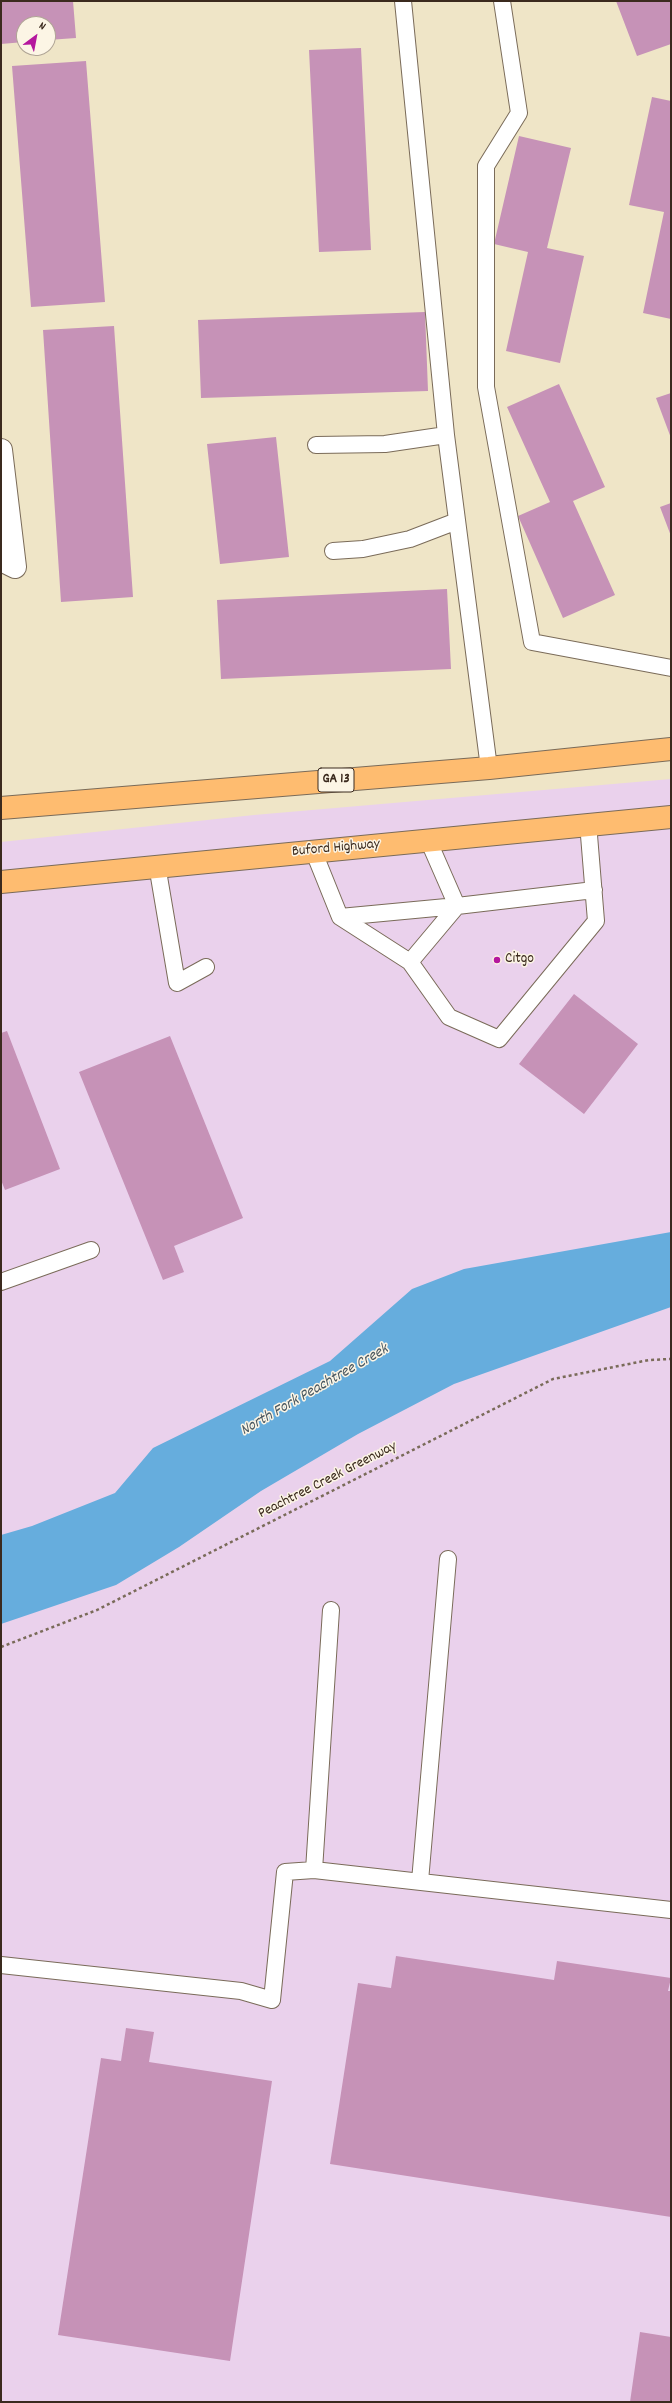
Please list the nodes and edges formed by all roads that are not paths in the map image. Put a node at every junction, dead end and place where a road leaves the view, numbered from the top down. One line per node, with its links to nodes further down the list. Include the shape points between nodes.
1 (403, 1): 3 (lane)
2 (502, 1): 9 (lane, via 519,113 486,166 486,386 532,642)
3 (446, 435): 4 (lane, via 385,444); 6 (lane)
4 (316, 445)
5 (1, 450): 8 (street, via 14,567)
6 (457, 521): 7 (lane, via 410,539 363,549); 11 (lane)
7 (333, 551)
8 (1, 560)
9 (671, 668)
10 (671, 749): 11 (main road, GA 13)
11 (489, 768): 12 (main road, GA 13)
12 (1, 808)
13 (671, 817): 14 (main road, Buford Highway)
14 (588, 823): 15 (main road, Buford Highway); 19 (lane)
15 (429, 842): 16 (main road, Buford Highway); 20 (lane)
16 (313, 850): 17 (main road, Buford Highway); 21 (lane)
17 (157, 865): 18 (main road, Buford Highway); 23 (lane, via 177,983)
18 (1, 882)
19 (594, 890): 20 (lane); 22 (lane, via 596,921 499,1038 449,1017)
20 (457, 906): 21 (lane); 22 (lane)
21 (340, 917): 22 (lane)
22 (410, 962)
23 (206, 967)
24 (91, 1250): 25 (lane)
25 (1, 1282)
26 (448, 1559): 29 (lane)
27 (331, 1610): 28 (lane)
28 (314, 1870): 29 (lane); 31 (lane, via 285,1872 272,2000 241,1991)
29 (420, 1882): 30 (lane)
30 (671, 1910)
31 (1, 1965)

